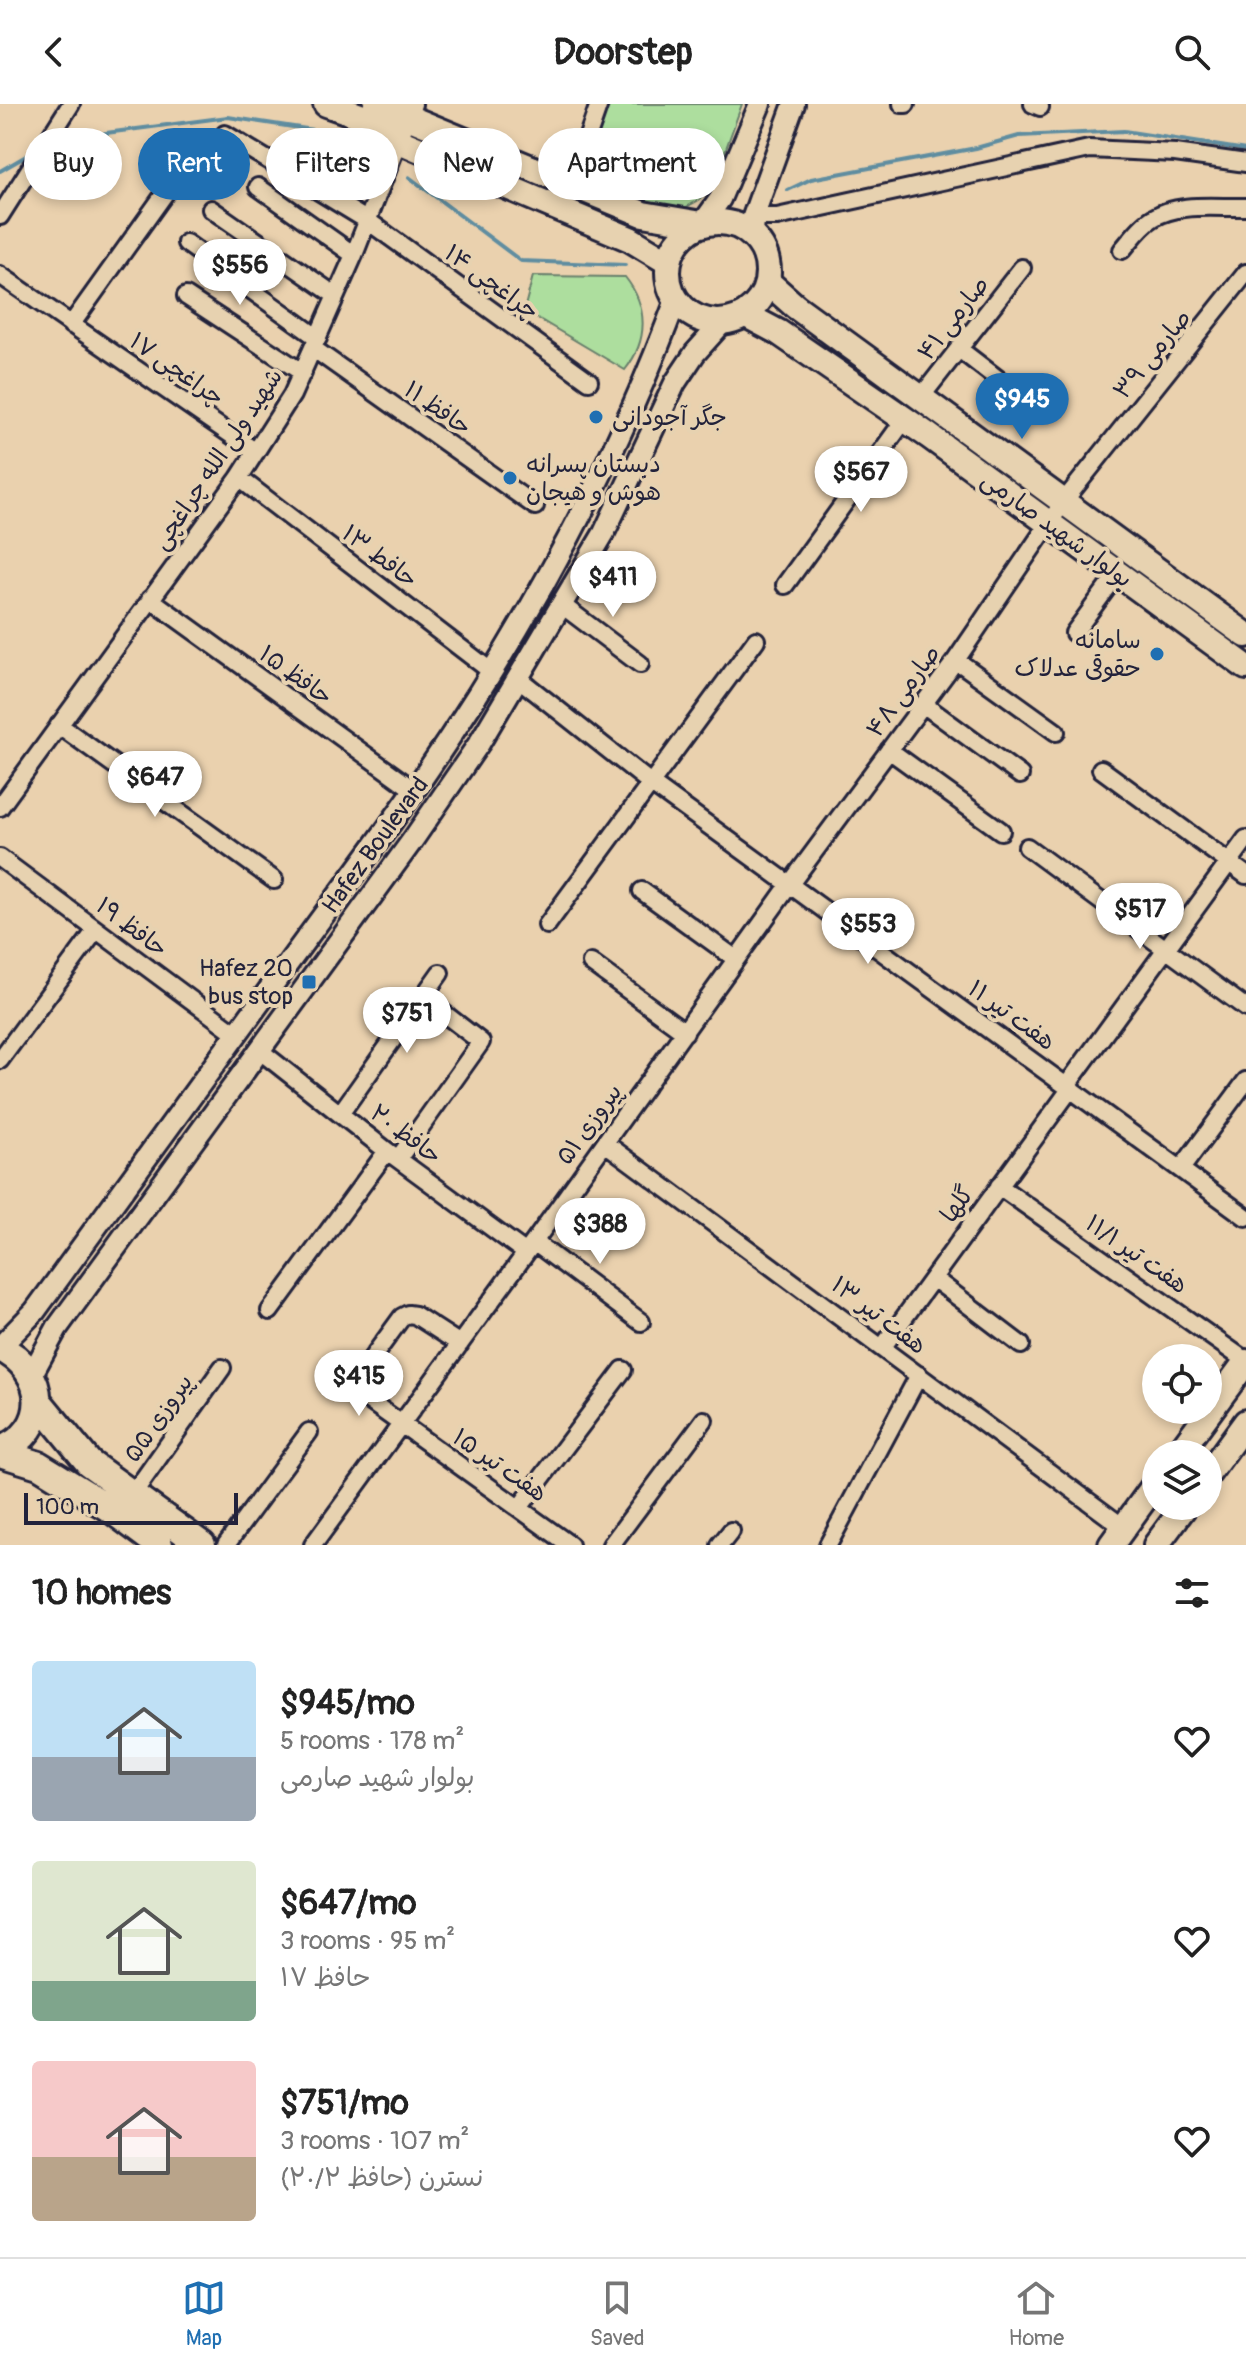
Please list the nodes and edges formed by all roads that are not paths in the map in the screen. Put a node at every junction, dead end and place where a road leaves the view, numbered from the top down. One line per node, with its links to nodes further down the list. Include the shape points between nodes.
1 (71, 104): 18 (street)
2 (326, 104): 9 (main road, via 366,118)
3 (376, 104): 7 (main road)
4 (599, 104): 8 (street)
5 (760, 104): 20 (street, via 720,199)
6 (794, 104): 21 (street)
7 (411, 111): 9 (street, شهید ولی الله چراغچی); 12 (main road)
8 (591, 128)
9 (399, 141): 19 (street, شهید ولی الله چراغچی); 25 (main road, via 630,239)
10 (250, 149): 19 (street, چراغچی ۱۴)
11 (1246, 163): 21 (street, via 1089,149)
12 (538, 170)
13 (258, 187): 24 (street)
14 (160, 200): 35 (street)
15 (608, 200): 20 (main road, via 643,214)
16 (1246, 207): 23 (street, via 1167,212 1151,219)
17 (211, 209): 31 (street)
18 (0, 216)
19 (368, 221): 24 (street, شهید ولی الله چراغچی); 39 (street, چراغچی ۱۴)
20 (702, 224): 21 (main road); 25 (main road, via 680,239)
21 (752, 226): 29 (main road, via 766,256)
22 (186, 243): 36 (street, حافظ ۱۱)
23 (1122, 250)
24 (354, 255): 31 (street, شهید ولی الله چراغچی)
25 (668, 262): 32 (main road)
26 (1022, 268): 37 (street, صارمی ۴۱)
27 (1246, 273): 45 (street, صارمی ۳۹)
28 (0, 275): 35 (street, چراغچی ۱۷)
29 (768, 282): 33 (main road); 41 (main road, بولوار شهید صارمی)
30 (186, 296): 38 (street)
31 (336, 296): 36 (street, شهید ولی الله چراغچی)
32 (676, 300): 34 (main road, via 696,318); 58 (street, Hafez Boulevard, via 650,370 579,520)
33 (746, 315): 34 (main road); 42 (main road, بولوار شهید صارمی)
34 (722, 323): 51 (street, Hafez Boulevard, via 675,383 604,533)
35 (71, 325): 43 (street, چراغچی ۱۷)
36 (316, 343): 38 (street, شهید ولی الله چراغچی); 46 (street, حافظ ۱۱)
37 (959, 349): 40 (street); 41 (street, صارمی ۴۱)
38 (303, 373): 43 (street, شهید ولی الله چراغچی)
39 (589, 381)
40 (1011, 389)
41 (921, 397): 45 (main road, بولوار شهید صارمی)
42 (905, 419): 47 (main road, بولوار شهید صارمی); 49 (street)
43 (256, 452): 44 (street, شهید ولی الله چراغچی)
44 (239, 478): 50 (street, شهید ولی الله چراغچی); 58 (street, حافط ۱۳)
45 (1064, 501): 47 (street, صارمی ۳۹); 53 (main road, بولوار شهید صارمی)
46 (535, 506)
47 (1048, 523): 48 (main road, بولوار شهید صارمی); 55 (street, صارمی ۴۸)
48 (1118, 573): 52 (street); 57 (main road, بولوار شهید صارمی)
49 (785, 585)
50 (150, 599): 61 (street, شهید ولی الله چراغچی); 67 (street, حافظ ۱۵)
51 (562, 605): 56 (street); 59 (street, Hafez Boulevard)
52 (1074, 633)
53 (1246, 635)
54 (756, 640): 66 (street)
55 (956, 660): 60 (street, صارمی ۴۸); 62 (street)
56 (640, 664)
57 (1246, 667)
58 (492, 672): 67 (street, Hafez Boulevard)
59 (519, 679): 66 (street, هفت تیر ۱۱); 88 (street, Hafez Boulevard, via 439,803)
60 (923, 704): 63 (street, صارمی ۴۸); 65 (street)
61 (59, 725): 68 (street, شهید ولی الله چراغچی); 75 (street)
62 (1056, 732)
63 (889, 750): 69 (street); 76 (street, صارمی ۴۸)
64 (1101, 769): 73 (street)
65 (1020, 775)
66 (653, 785): 76 (street, هفت تیر ۱۱); 78 (street)
67 (414, 790): 87 (street, Hafez Boulevard)
68 (0, 807)
69 (1001, 831)
70 (1246, 839): 73 (street, گلها)
71 (1027, 847): 80 (street)
72 (0, 858): 79 (street, حافظ ۱۹)
73 (1229, 863): 74 (street); 80 (street, گلها)
74 (1246, 875)
75 (274, 880)
76 (790, 884): 81 (street, پیروزی ۵۱); 91 (street, هفت تیر ۱۱)
77 (642, 891): 81 (street)
78 (547, 925)
79 (96, 930): 87 (street, حافظ ۱۹); 89 (street)
80 (1167, 948): 85 (street); 91 (street, گلها)
81 (736, 959): 86 (street, پیروزی ۵۱)
82 (591, 963): 86 (street)
83 (440, 973): 84 (street)
84 (424, 998): 92 (street); 94 (street, via 481,1042)
85 (1246, 1008)
86 (685, 1032): 93 (street, پیروزی ۵۱)
87 (237, 1034): 104 (street, Hafez Boulevard, via 35,1311)
88 (259, 1050): 92 (street, حافظ ۲۰); 109 (street, Hafez Boulevard, via 57,1328)
89 (0, 1060)
90 (1246, 1081): 95 (street)
91 (1069, 1087): 95 (street, هفت تیر ۱۱); 96 (street, گلها)
92 (340, 1114): 94 (street, حافظ ۲۰)
93 (605, 1143): 98 (street, پیروزی ۵۱); 105 (street, هفت تیر ۱۳)
94 (392, 1155): 98 (street, حافظ ۲۰); 100 (street)
95 (1181, 1169): 97 (street, هفت تیر ۱۱)
96 (999, 1186): 99 (street, گلها); 106 (street, هفت تیر ۱۱/۱)
97 (1246, 1217)
98 (530, 1248): 101 (street, حافظ ۲۰); 102 (street, پیروزی ۵۱)
99 (933, 1278): 103 (street); 105 (street, گلها)
100 (270, 1311)
101 (641, 1322)
102 (460, 1344): 113 (street, پیروزی ۵۱); 113 (street, هفت تیر ۱۵, via 408,1314 356,1380 357,1392)
103 (1021, 1345)
104 (0, 1348): 109 (main road)
105 (882, 1348): 110 (street, هفت تیر ۱۳)
106 (1246, 1362): 116 (main road)
107 (222, 1368): 119 (street, پیروزی ۵۵, via 140,1484)
108 (623, 1370): 121 (street)
109 (32, 1374): 111 (main road)
110 (919, 1375): 124 (street, هفت تیر ۱۳); 132 (street)
111 (38, 1401): 117 (main road, via 30,1427); 119 (main road, via 89,1463)
112 (704, 1420): 130 (street)
113 (402, 1425): 121 (street, هفت تیر ۱۵); 128 (street, پیروزی ۵۱)
114 (1245, 1426): 118 (main road)
115 (309, 1432): 127 (street)
116 (1188, 1440)
117 (0, 1452): 125 (main road, via 39,1465)
118 (1222, 1456)
119 (128, 1492): 126 (main road)
120 (1142, 1502): 124 (main road)
121 (519, 1508): 129 (street, هفت تیر ۱۵)
122 (1175, 1520): 133 (main road)
123 (731, 1531): 131 (street)
124 (1117, 1536)
125 (159, 1545)
126 (202, 1545)
127 (226, 1545)
128 (313, 1545)
129 (570, 1545)
130 (611, 1545)
131 (720, 1545)
132 (828, 1545)
133 (1156, 1545)

